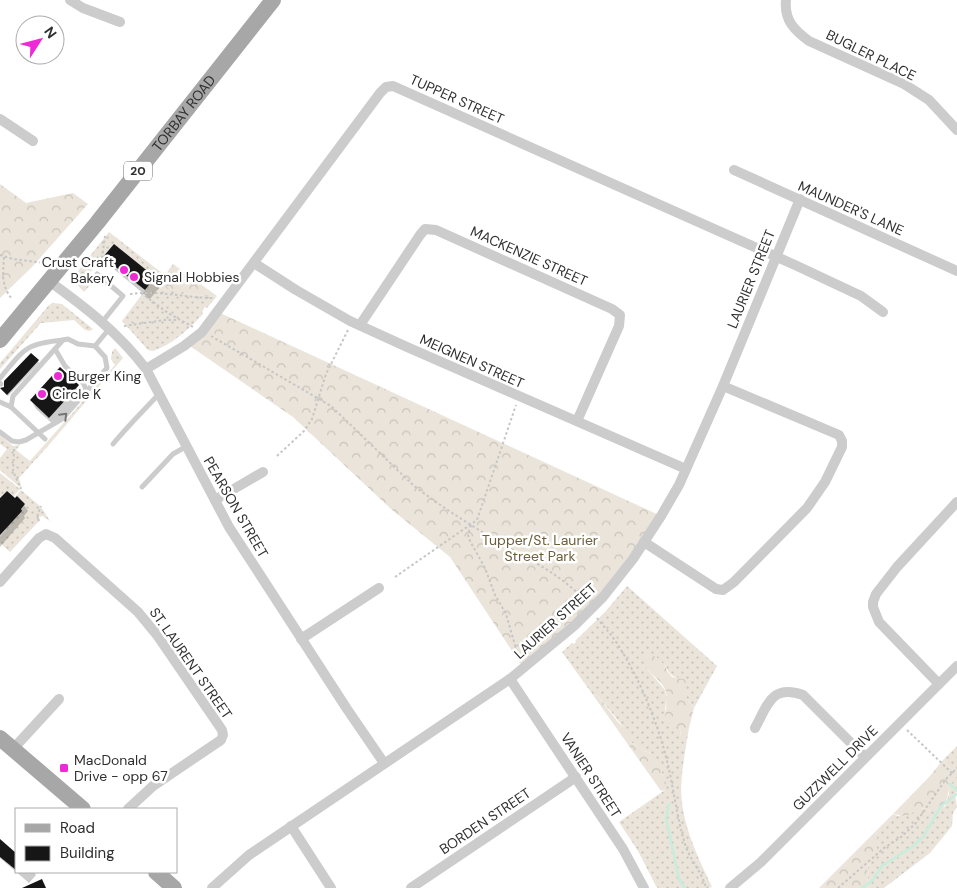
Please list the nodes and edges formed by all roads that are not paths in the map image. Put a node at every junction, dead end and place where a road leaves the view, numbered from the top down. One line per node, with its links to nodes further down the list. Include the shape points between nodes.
1 (70, 0): 4 (street)
2 (273, 0): 14 (main road, TORBAY ROAD / 20)
3 (786, 0): 6 (street, BUGLER PLACE, via 787,17 795,30 809,41 904,84 929,100)
4 (120, 22)
5 (0, 119): 7 (street)
6 (957, 130)
7 (33, 141)
8 (734, 170): 9 (street, MAUNDER'S LANE)
9 (800, 199): 10 (street, LAURIER STREET); 12 (street, MAUNDER'S LANE)
10 (775, 256): 11 (street, TUPPER STREET, via 393,86 380,93); 15 (street, via 861,296); 26 (street, LAURIER STREET)
11 (254, 263): 17 (street, MEIGNEN STREET); 24 (street, TUPPER STREET, via 202,332)
12 (957, 271)
13 (97, 274): 16 (lane, via 123,296)
14 (50, 281): 16 (street, PEARSON STREET); 18 (main road, TORBAY ROAD / 20)
15 (883, 312)
16 (106, 325): 20 (lane); 24 (street, PEARSON STREET)
17 (360, 325): 31 (street, MEIGNEN STREET); 31 (street, MACKENZIE STREET, via 420,235 426,229 436,230 620,315 619,326)
18 (0, 340)
19 (63, 340): 20 (lane); 21 (lane); 22 (lane, via 40,342)
20 (95, 346): 27 (lane, via 105,357 107,368)
21 (54, 349): 27 (lane, via 65,366 84,384); 30 (lane, via 11,394)
22 (24, 351): 23 (lane); 25 (lane)
23 (28, 355)
24 (146, 369): 28 (street, PEARSON STREET)
25 (0, 382)
26 (723, 386): 37 (street, LAURIER STREET); 42 (street, via 839,435 842,447 825,482 807,508 723,590 716,589)
27 (86, 392): 33 (lane, one-way to 27, via 62,420)
28 (159, 393): 35 (lane); 36 (street, PEARSON STREET)
29 (0, 402): 30 (lane)
30 (11, 408): 33 (lane)
31 (577, 421): 37 (street, MEIGNEN STREET)
32 (0, 432): 33 (lane, via 16,442)
33 (39, 433): 34 (lane)
34 (45, 439)
35 (113, 444)
36 (186, 446): 39 (lane, via 173,454); 40 (street, PEARSON STREET)
37 (686, 469): 42 (street, LAURIER STREET)
38 (263, 472): 40 (street)
39 (142, 487)
40 (215, 500): 45 (street, PEARSON STREET)
41 (957, 502): 48 (street, via 883,584 872,607 879,622)
42 (644, 542): 47 (street, LAURIER STREET, via 592,610)
43 (0, 582): 57 (street, ST. LAURENT STREET, via 39,538 46,534 55,538 138,612 222,730 221,740 153,786)
44 (379, 588): 45 (street)
45 (302, 639): 54 (street, PEARSON STREET)
46 (957, 666): 48 (street, GUZZWELL DRIVE)
47 (510, 679): 54 (street, LAURIER STREET); 55 (street, VANIER STREET)
48 (939, 684): 53 (street, GUZZWELL DRIVE)
49 (59, 699): 52 (street)
50 (755, 728): 53 (street, via 768,703 778,693 790,690 809,700)
51 (0, 738): 52 (main road)
52 (13, 749): 56 (main road)
53 (865, 757): 65 (street, GUZZWELL DRIVE, via 761,862)
54 (384, 763): 58 (street, LAURIER STREET)
55 (576, 777): 63 (street, BORDEN STREET); 64 (street, VANIER STREET)
56 (83, 808)
57 (129, 808)
58 (291, 826): 61 (street, LAURIER STREET, via 248,855); 62 (street)
59 (157, 873): 60 (main road)
60 (174, 888)
61 (212, 888)
62 (331, 888)
63 (411, 888)
64 (644, 888)
65 (730, 888)

